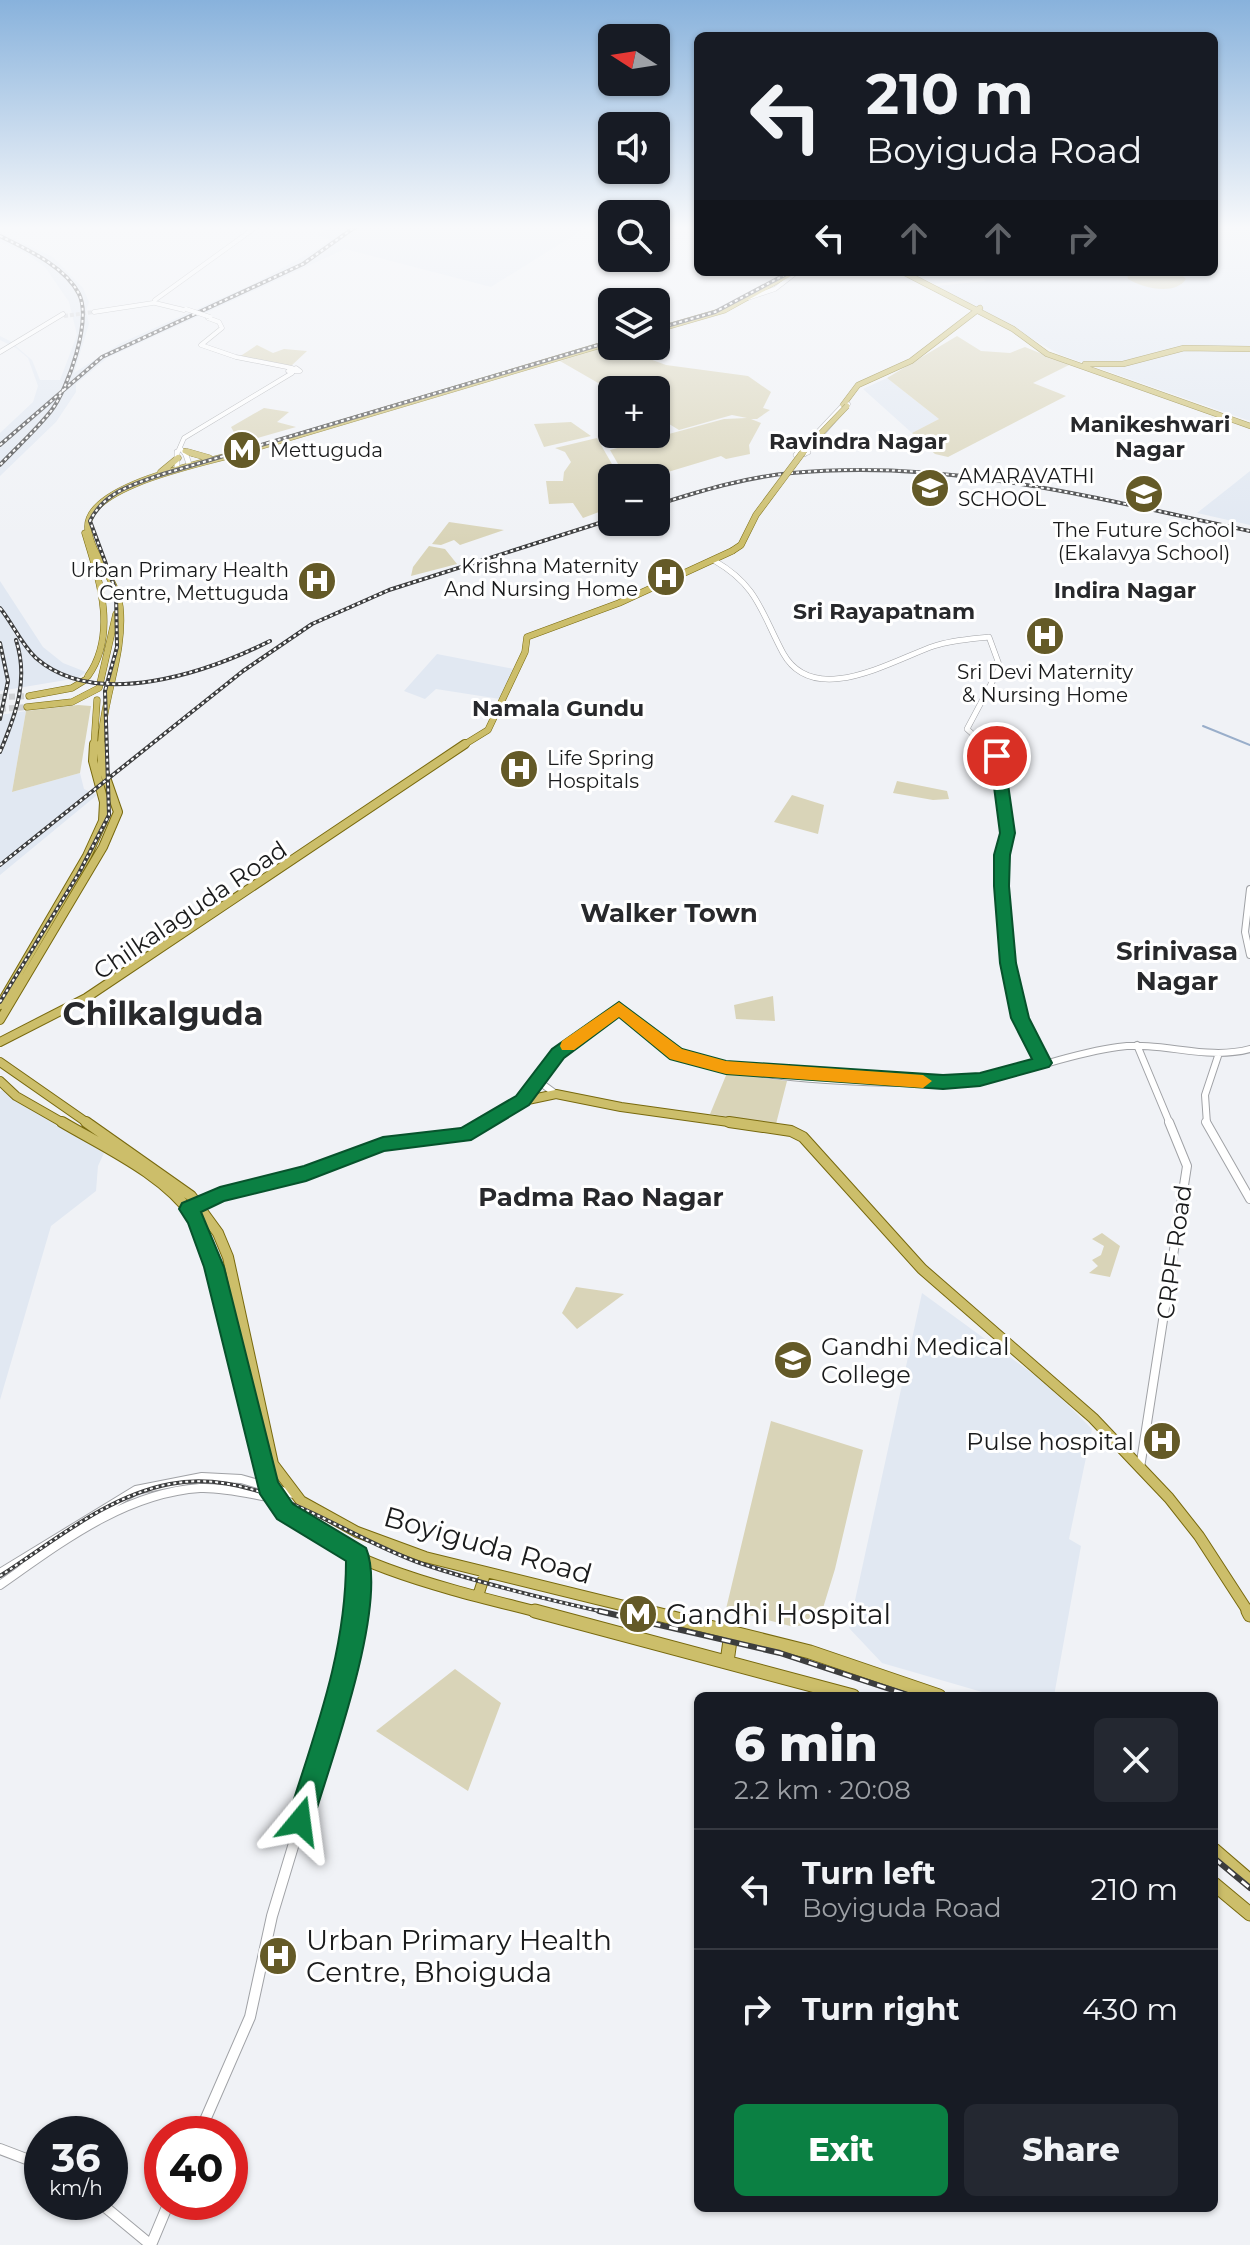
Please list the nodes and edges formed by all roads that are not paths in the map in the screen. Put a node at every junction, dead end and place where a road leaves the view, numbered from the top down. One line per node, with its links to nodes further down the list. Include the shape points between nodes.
1 (33, 332): 7 (street)
2 (215, 332): 14 (street, bridge, via 200,343 291,371 190,433)
3 (951, 332): 12 (main road, via 911,361 858,385)
4 (1017, 332): 8 (main road, via 1043,351)
5 (598, 344): 11 (main road)
6 (1250, 349): 9 (main road, via 1180,349)
7 (0, 352)
8 (1071, 362): 9 (main road); 10 (main road); 13 (main road)
9 (1107, 366): 10 (main road)
10 (1103, 372): 13 (main road)
11 (399, 404): 16 (main road); 21 (main road, via 113,494 89,516 89,529)
12 (846, 404): 12 (street, via 796,455 812,448 850,406); 20 (main road, Chilkalaguda Road, bridge, via 794,459 741,545)
13 (1250, 424)
14 (183, 450): 15 (street); 16 (main road); 17 (street)
15 (178, 458): 18 (street); 19 (main road)
16 (209, 458): 17 (main road)
17 (189, 464): 18 (main road)
18 (177, 467): 19 (main road)
19 (161, 472): 22 (main road, via 111,491 86,512 84,528)
20 (715, 561): 33 (main road, Chilkalaguda Road, via 527,637 488,730 416,774 317,850 139,970); 38 (street, via 755,591 785,657 822,679 849,679 936,645 989,637 1000,667 967,729 997,756 1008,833 1002,855 1008,963 1020,1018)
21 (111, 579): 22 (main road); 23 (main road)
22 (98, 581): 24 (main road, via 103,655)
23 (118, 611): 26 (main road); 27 (main road)
24 (72, 688): 25 (main road); 28 (main road)
25 (61, 696): 28 (main road); 28 (main road, via 28,701)
26 (96, 696): 27 (main road); 28 (main road); 31 (main road, via 93,761 104,802 103,821)
27 (108, 696): 32 (main road, via 101,760 118,807 114,823)
28 (76, 700)
29 (1250, 889): 30 (street, via 1245,932)
30 (1250, 955)
31 (0, 1005)
32 (0, 1020)
33 (0, 1045)
34 (1137, 1045): 36 (street); 38 (street); 49 (street, CRPF Road, via 1187,1166)
35 (1250, 1049): 36 (street)
36 (1218, 1056): 45 (street, via 1205,1095 1205,1120)
37 (0, 1062): 41 (main road, Boyiguda Road)
38 (1043, 1063): 40 (street, via 943,1082 726,1067 676,1054 619,1008 558,1054)
39 (0, 1081): 43 (main road, Boyiguda Road)
40 (538, 1081): 42 (street); 44 (street)
41 (36, 1089): 43 (main road); 46 (main road, Boyiguda Road)
42 (556, 1094): 44 (main road); 49 (main road, via 781,1129 803,1137 922,1269 1093,1418)
43 (21, 1099): 46 (main road, Boyiguda Road, via 124,1158)
44 (523, 1101): 46 (main road, via 465,1135 383,1144)
45 (1250, 1199)
46 (194, 1206): 47 (main road, Boyiguda Road, via 218,1233); 48 (main road, Boyiguda Road)
47 (236, 1285): 48 (main road); 51 (main road, Boyiguda Road, via 273,1464)
48 (219, 1290): 50 (main road, Boyiguda Road)
49 (1140, 1468): 58 (main road, via 1183,1513)
50 (268, 1486): 51 (street); 52 (main road, Boyiguda Road); 54 (street, via 202,1477 136,1490)
51 (293, 1494): 55 (main road, Boyiguda Road, via 387,1545)
52 (274, 1498): 53 (main road, Boyiguda Road, via 295,1518); 56 (street, via 210,1488 153,1497 65,1541)
53 (358, 1556): 57 (main road, Boyiguda Road); 67 (street, via 350,1658 276,1903 250,2017)
54 (0, 1573)
55 (485, 1574): 57 (main road); 59 (main road, Boyiguda Road)
56 (0, 1585)
57 (478, 1596): 60 (main road, Boyiguda Road)
58 (1250, 1615)
59 (731, 1633): 60 (main road); 62 (main road, Boyiguda Road, via 822,1655)
60 (727, 1662): 61 (main road, Boyiguda Road)
61 (840, 1692)
62 (928, 1692)
63 (1218, 1853): 64 (main road)
64 (1250, 1881)
65 (1218, 1887): 66 (main road)
66 (1250, 1914)
67 (207, 2116)
68 (0, 2149): 69 (street)
69 (24, 2158)
70 (121, 2220): 72 (street)
71 (161, 2220): 72 (street)
72 (151, 2245)

